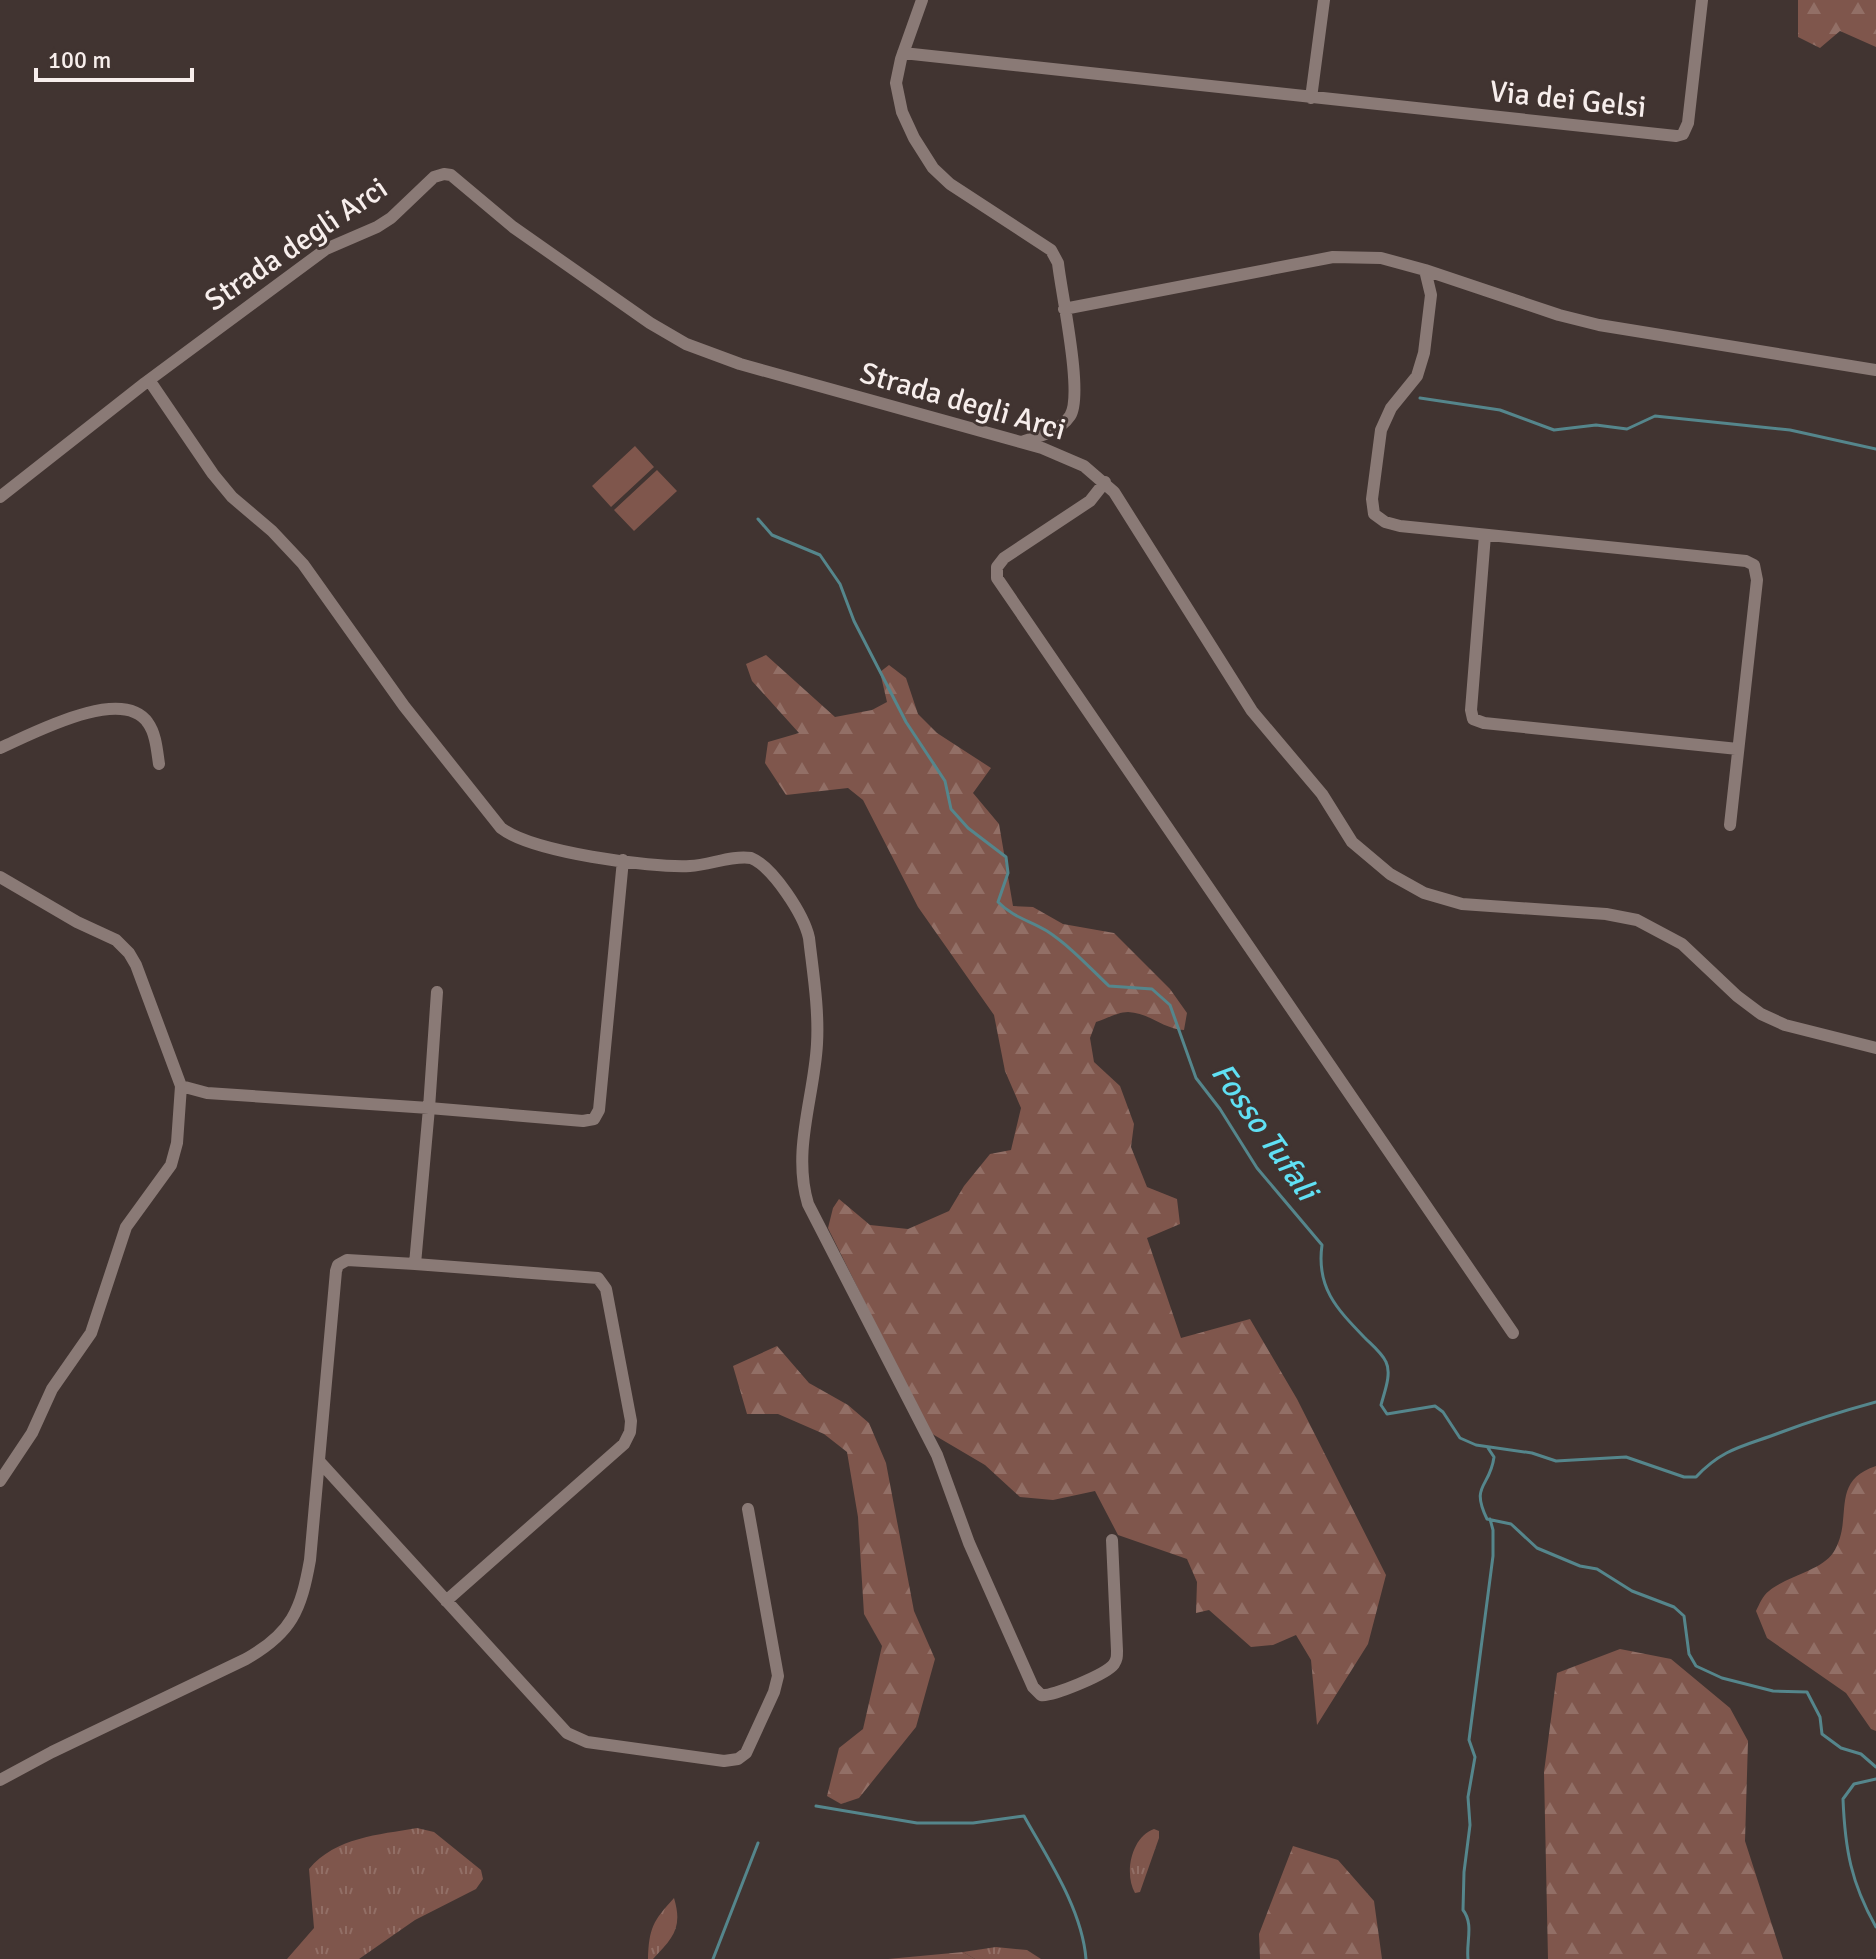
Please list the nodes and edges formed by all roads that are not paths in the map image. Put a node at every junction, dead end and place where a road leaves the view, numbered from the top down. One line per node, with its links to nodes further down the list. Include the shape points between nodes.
1 (922, 0): 4 (street)
2 (1324, 0): 5 (street)
3 (1702, 0): 5 (street, Via dei Gelsi, via 1688,123 1680,136)
4 (903, 53): 5 (street, Via dei Gelsi); 7 (street, via 898,96 922,153 950,184 1053,253)
5 (1311, 98)
6 (1425, 270): 7 (street, via 1381,258 1333,257); 8 (street, via 1599,325); 13 (street, via 1431,301 1423,360 1383,425 1372,510 1391,524)
7 (1064, 309): 10 (street, via 1075,405 1059,426)
8 (1876, 370)
9 (149, 380): 10 (street, Strada degli Arci, via 329,246 387,221 427,181 444,174 454,176 513,227 632,311 692,347); 12 (street, Strada degli Arci); 18 (street, via 213,474 303,564 404,706 498,825 528,843)
10 (1021, 442): 11 (street, Strada degli Arci, via 1076,461)
11 (1105, 482): 21 (street, Strada degli Arci, via 1252,711 1322,794 1352,842 1390,874 1424,893 1462,904 1637,920 1682,944 1761,1014); 25 (street, via 1090,501 1004,558 997,578)
12 (0, 497)
13 (1485, 535): 15 (street, via 1473,719); 15 (street, via 1754,565 1757,580)
14 (0, 748): 16 (street, via 75,717 128,708 150,725)
15 (1738, 749): 17 (street)
16 (159, 764)
17 (1730, 825)
18 (623, 860): 23 (street, via 596,1117 583,1121); 29 (street, via 684,866 751,858 767,868 804,921 818,1040 803,1147 805,1194 937,1455 974,1555 1041,1695 1052,1695 1115,1662)
19 (0, 877): 22 (street, via 123,946 136,965)
20 (437, 992): 23 (street)
21 (1876, 1048)
22 (181, 1086): 23 (street, via 207,1093); 27 (street, via 171,1165 126,1227 89,1338 52,1389 32,1433)
23 (429, 1108): 24 (street)
24 (415, 1264): 26 (street, via 351,1260 337,1268); 30 (street, via 598,1278 606,1289 631,1421 624,1444)
25 (1513, 1333)
26 (319, 1461): 30 (street); 31 (street, via 306,1583 287,1629 246,1659)
27 (0, 1481)
28 (748, 1509): 30 (street, via 778,1672 748,1750 738,1759 573,1737)
29 (1112, 1540)
30 (446, 1601)
31 (0, 1780)

